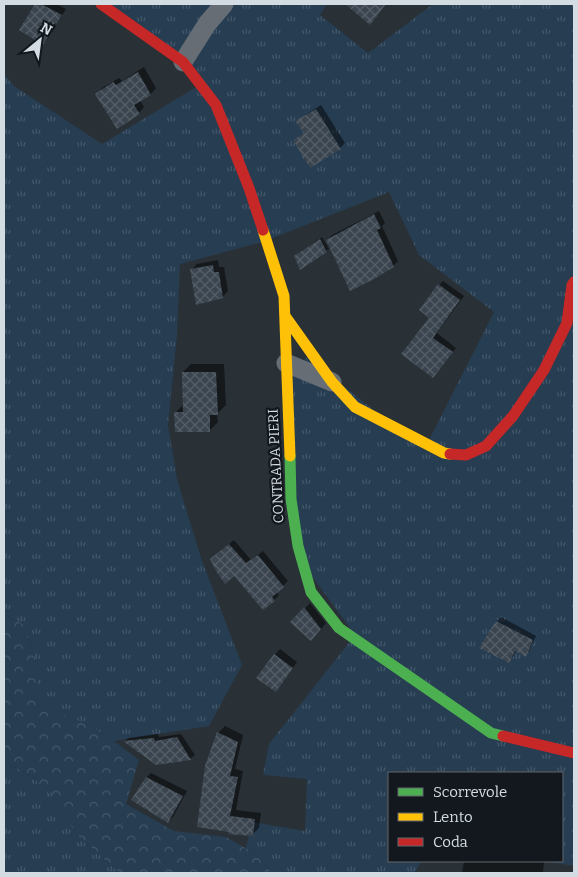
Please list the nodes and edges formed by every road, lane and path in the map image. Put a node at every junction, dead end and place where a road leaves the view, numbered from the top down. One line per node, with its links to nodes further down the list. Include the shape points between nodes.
1 (101, 4): 3 (street, CONTRADA PIERI)
2 (224, 4): 3 (street)
3 (183, 62): 5 (street, CONTRADA PIERI, via 216,105 249,188 284,296)
4 (574, 282): 7 (street, via 567,323 544,370 513,416 486,446 466,455 444,453 355,407)
5 (285, 316): 6 (street, CONTRADA PIERI); 7 (street)
6 (286, 363): 7 (street); 8 (street, CONTRADA PIERI, via 291,500 298,546 311,592 339,628 491,733)
7 (332, 382)
8 (574, 753)

